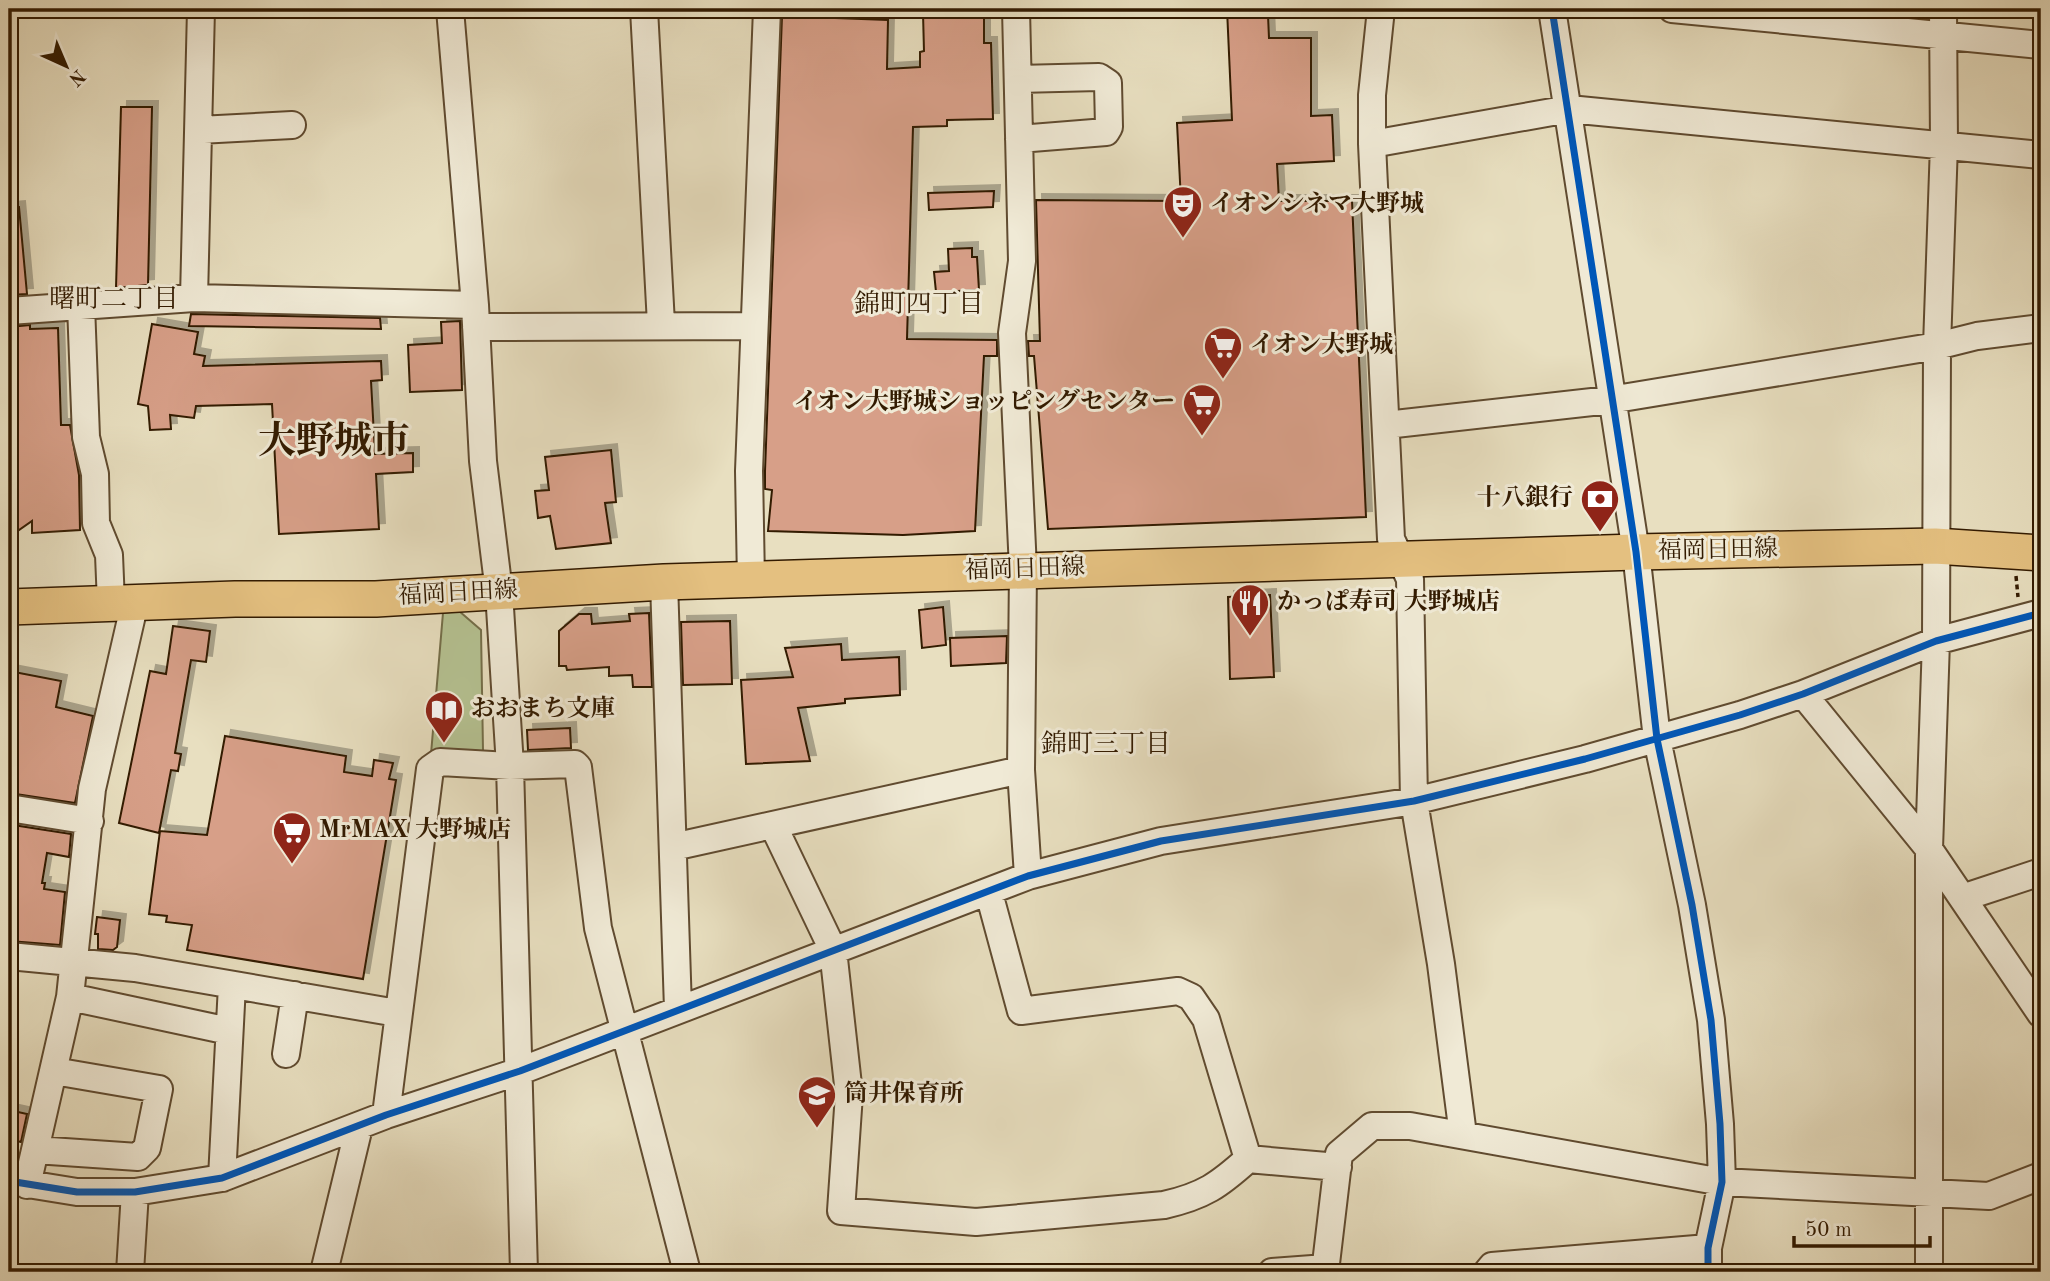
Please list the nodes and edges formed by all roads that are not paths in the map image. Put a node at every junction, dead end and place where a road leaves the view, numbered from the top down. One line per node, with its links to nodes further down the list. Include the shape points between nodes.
1 (201, 9): 15 (street)
2 (450, 9): 23 (street)
3 (644, 9): 24 (street)
4 (767, 9): 25 (street)
5 (1016, 9): 12 (street)
6 (1381, 9): 17 (street)
7 (1552, 9): 13 (street)
8 (1672, 9): 10 (street)
9 (1943, 9): 10 (street)
10 (1943, 36): 11 (street); 18 (street)
11 (2041, 45)
12 (1017, 79): 16 (street); 16 (street, via 1099,76 1108,83 1109,94 1110,127 1106,132)
13 (1569, 109): 17 (street); 18 (street); 28 (street)
14 (292, 125): 15 (street)
15 (199, 130): 20 (street)
16 (1019, 139): 34 (street, via 1022,261 1012,333)
17 (1371, 144): 29 (street)
18 (1944, 144): 19 (street); 27 (street)
19 (2041, 155)
20 (194, 298): 21 (street); 23 (street)
21 (81, 305): 22 (street); 38 (street, via 86,437 95,474 96,523)
22 (9, 311)
23 (476, 316): 24 (street); 37 (street, via 483,461)
24 (661, 324): 25 (street)
25 (754, 326): 35 (street)
26 (2041, 328): 27 (street)
27 (1937, 346): 28 (street); 30 (street)
28 (1610, 400): 29 (street); 31 (street)
29 (1386, 425): 33 (street, via 1391,539)
30 (1935, 546): 31 (main road, 福岡日田線); 32 (main road, 福岡日田線); 41 (street)
31 (1636, 552): 33 (main road, 福岡日田線); 43 (street)
32 (2027, 552)
33 (1404, 561): 34 (main road, 福岡日田線); 46 (street, via 1410,579)
34 (1023, 569): 35 (main road, 福岡日田線); 45 (street)
35 (751, 581): 36 (main road, 福岡日田線)
36 (664, 582): 37 (main road, 福岡日田線); 50 (street)
37 (499, 592): 38 (main road, 福岡日田線); 44 (street)
38 (123, 603): 39 (main road, 福岡日田線); 48 (street)
39 (9, 607)
40 (2031, 615): 41 (street)
41 (1936, 641): 42 (street); 51 (street)
42 (1803, 694): 43 (street); 51 (street)
43 (1657, 738): 46 (street); 78 (street, via 1711,1020)
44 (510, 766): 63 (street, via 440,762 430,769); 66 (street, via 568,762 578,767 598,928); 69 (street)
45 (1021, 770): 49 (street); 53 (street)
46 (1414, 801): 53 (street, via 1161,841); 72 (street)
47 (9, 808): 48 (street)
48 (90, 821): 58 (street)
49 (774, 825): 50 (street); 56 (street)
50 (673, 847): 62 (street)
51 (1929, 849): 55 (street); 80 (street)
52 (2041, 872): 55 (street)
53 (1028, 876): 54 (street)
54 (989, 893): 56 (street); 74 (street, via 1021,1011 1178,991 1191,998 1206,1019)
55 (1965, 897): 64 (street)
56 (834, 950): 62 (street); 74 (street, via 849,1094 841,1211 976,1222 1164,1205 1217,1187)
57 (9, 957): 58 (street)
58 (76, 963): 59 (street); 61 (street)
59 (232, 985): 60 (street); 65 (street)
60 (295, 995): 63 (street); 67 (street)
61 (70, 997): 65 (street); 68 (street)
62 (678, 1009): 66 (street)
63 (397, 1013): 70 (street)
64 (2041, 1014)
65 (229, 1031): 76 (street)
66 (626, 1031): 69 (street); 87 (street)
67 (286, 1054)
68 (54, 1071): 73 (street); 73 (street, via 159,1089 147,1148 138,1157)
69 (520, 1071): 70 (street); 86 (street)
70 (386, 1115): 71 (street)
71 (359, 1127): 76 (street); 85 (street)
72 (1463, 1135): 75 (street, via 1410,1126 1372,1126 1339,1154); 78 (street)
73 (35, 1150): 79 (street)
74 (1248, 1158): 75 (street)
75 (1338, 1167): 83 (street)
76 (222, 1178): 81 (street)
77 (2039, 1180): 80 (street, via 1989,1196)
78 (1722, 1181): 80 (street); 82 (street)
79 (18, 1183): 81 (street, via 77,1192)
80 (1931, 1191): 90 (street)
81 (135, 1192): 84 (street)
82 (1708, 1260): 89 (street, via 1492,1266)
83 (1326, 1270): 88 (street)
84 (132, 1272)
85 (324, 1272)
86 (524, 1272)
87 (687, 1272)
88 (1272, 1272)
89 (1487, 1272)
90 (1929, 1272)

